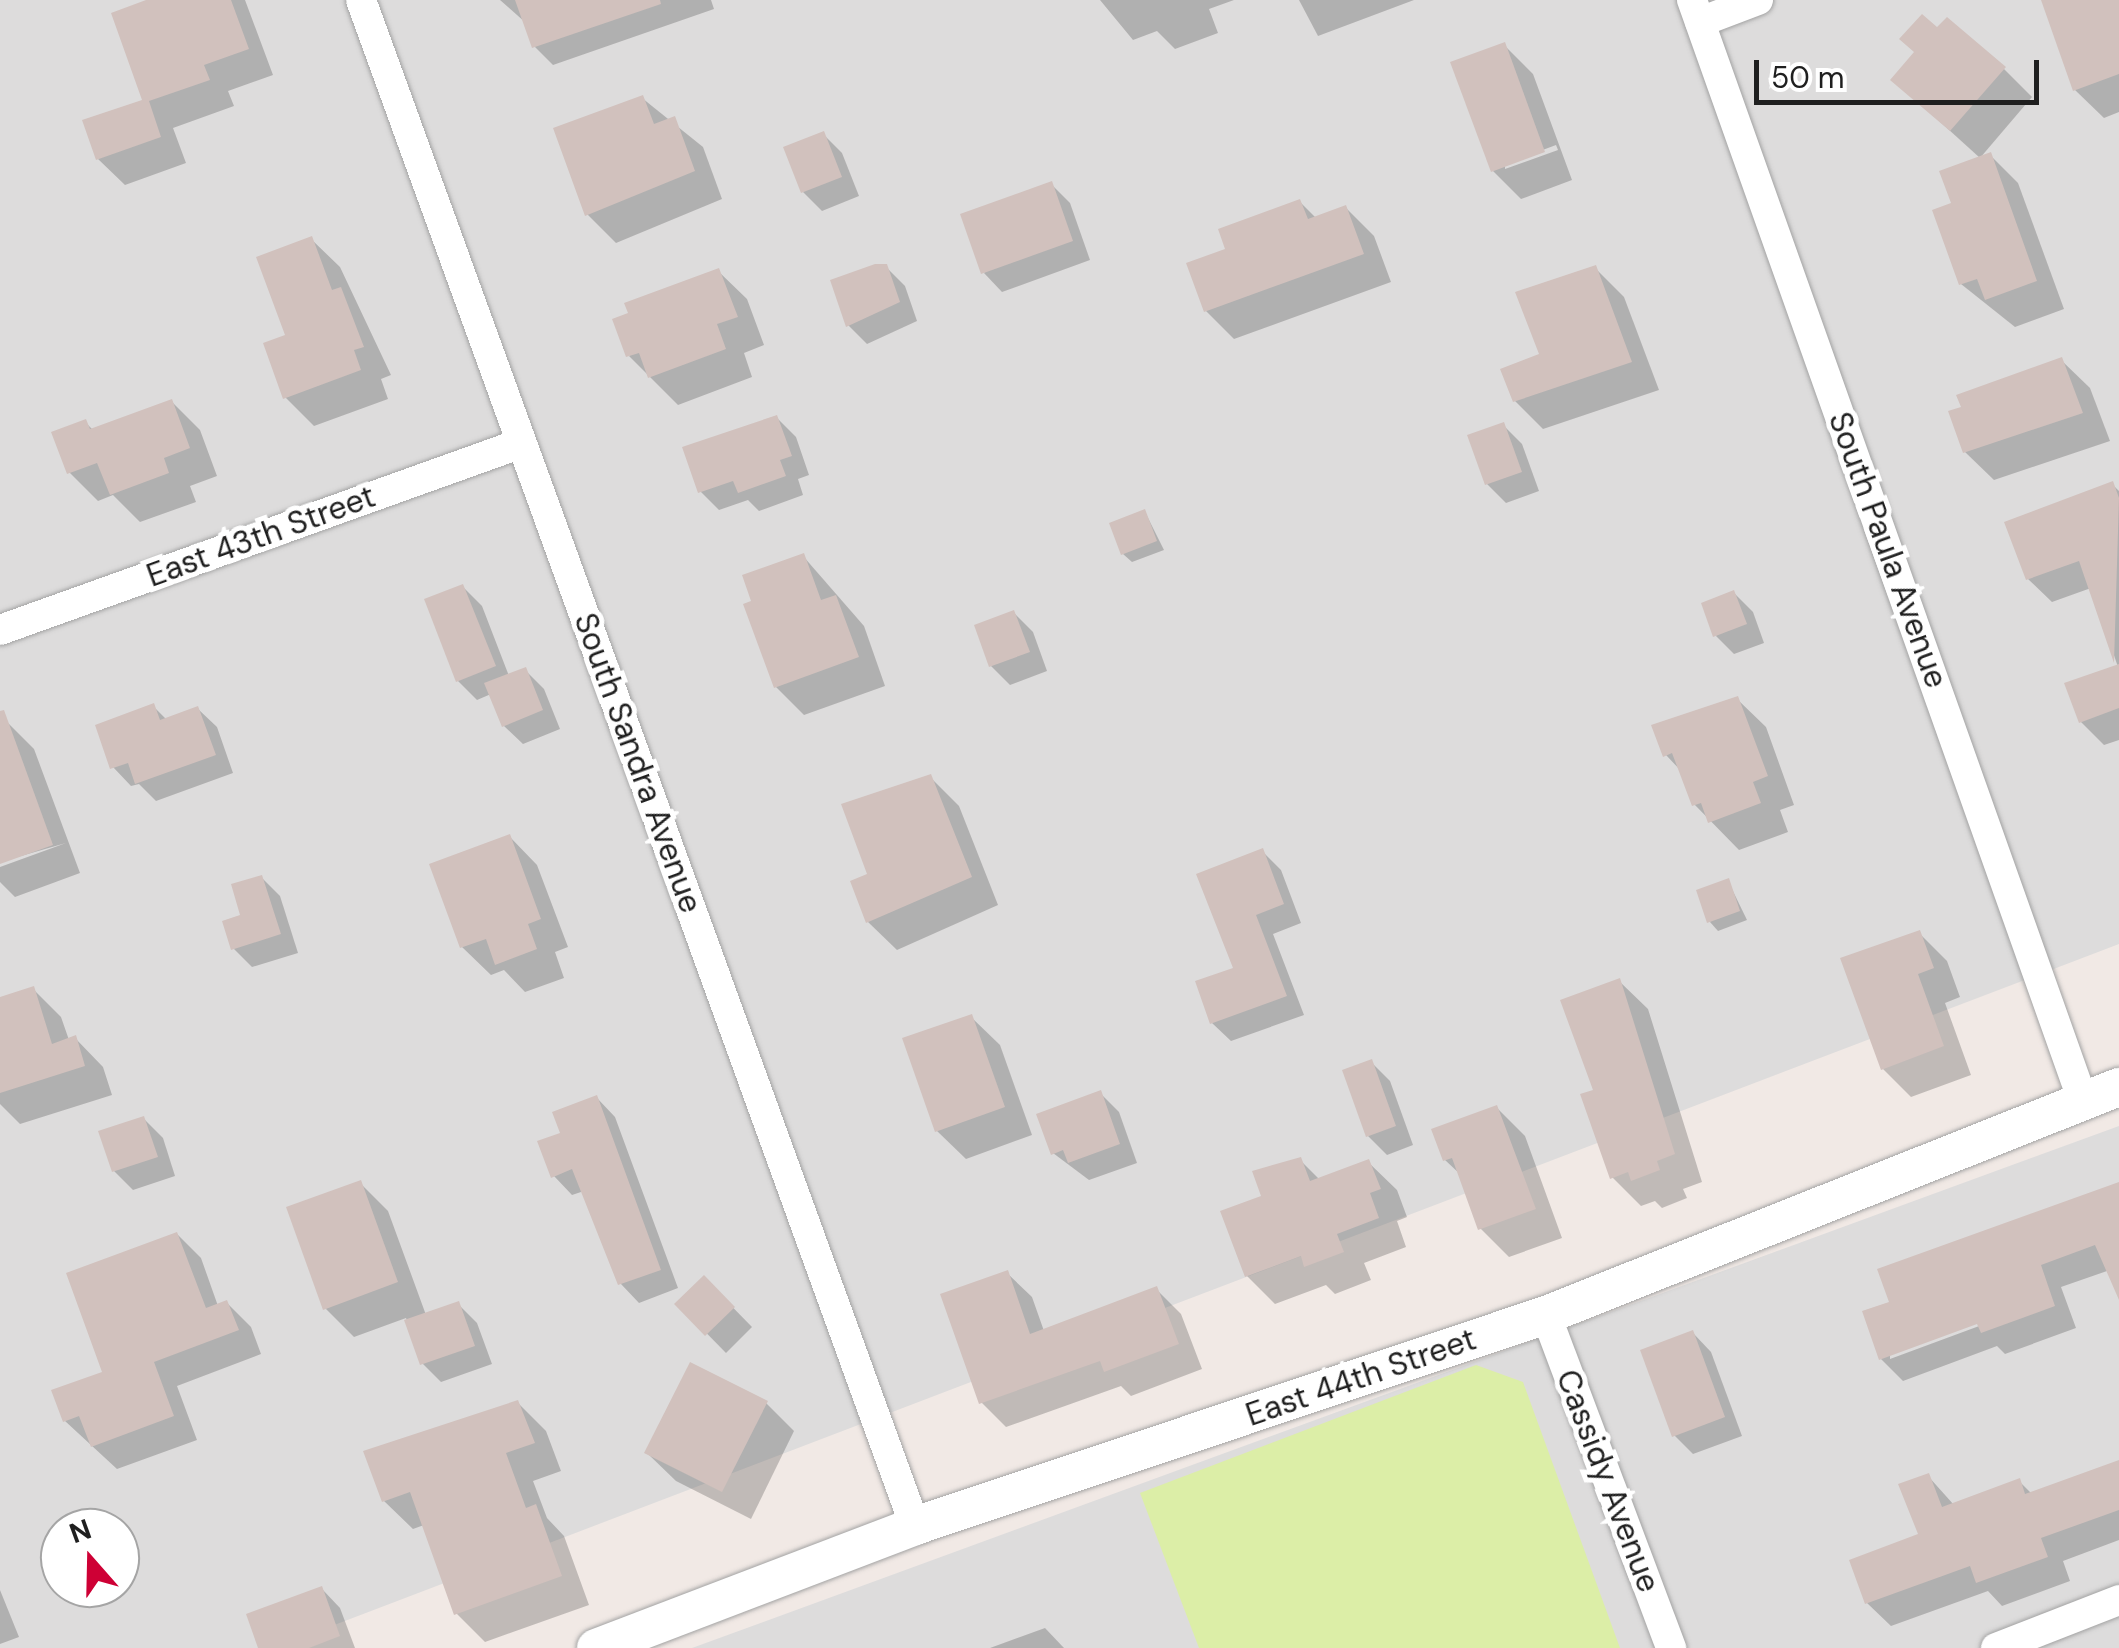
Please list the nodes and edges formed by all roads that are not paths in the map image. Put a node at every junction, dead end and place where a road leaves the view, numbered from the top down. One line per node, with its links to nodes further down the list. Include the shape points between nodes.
1 (360, 0): 4 (street, South Sandra Avenue)
2 (1758, 0): 3 (street)
3 (1696, 11): 7 (street, South Paula Avenue)
4 (522, 443): 5 (street, East 43th Street); 9 (street, South Sandra Avenue)
5 (0, 630)
6 (2119, 1087): 7 (street, East 44th Street)
7 (2083, 1100): 8 (street, East 44th Street)
8 (1546, 1315): 9 (street, East 44th Street); 12 (street, Cassidy Avenue)
9 (915, 1526): 11 (street, East 44th Street)
10 (2119, 1600): 13 (street)
11 (596, 1648)
12 (1670, 1648)
13 (1996, 1648)

